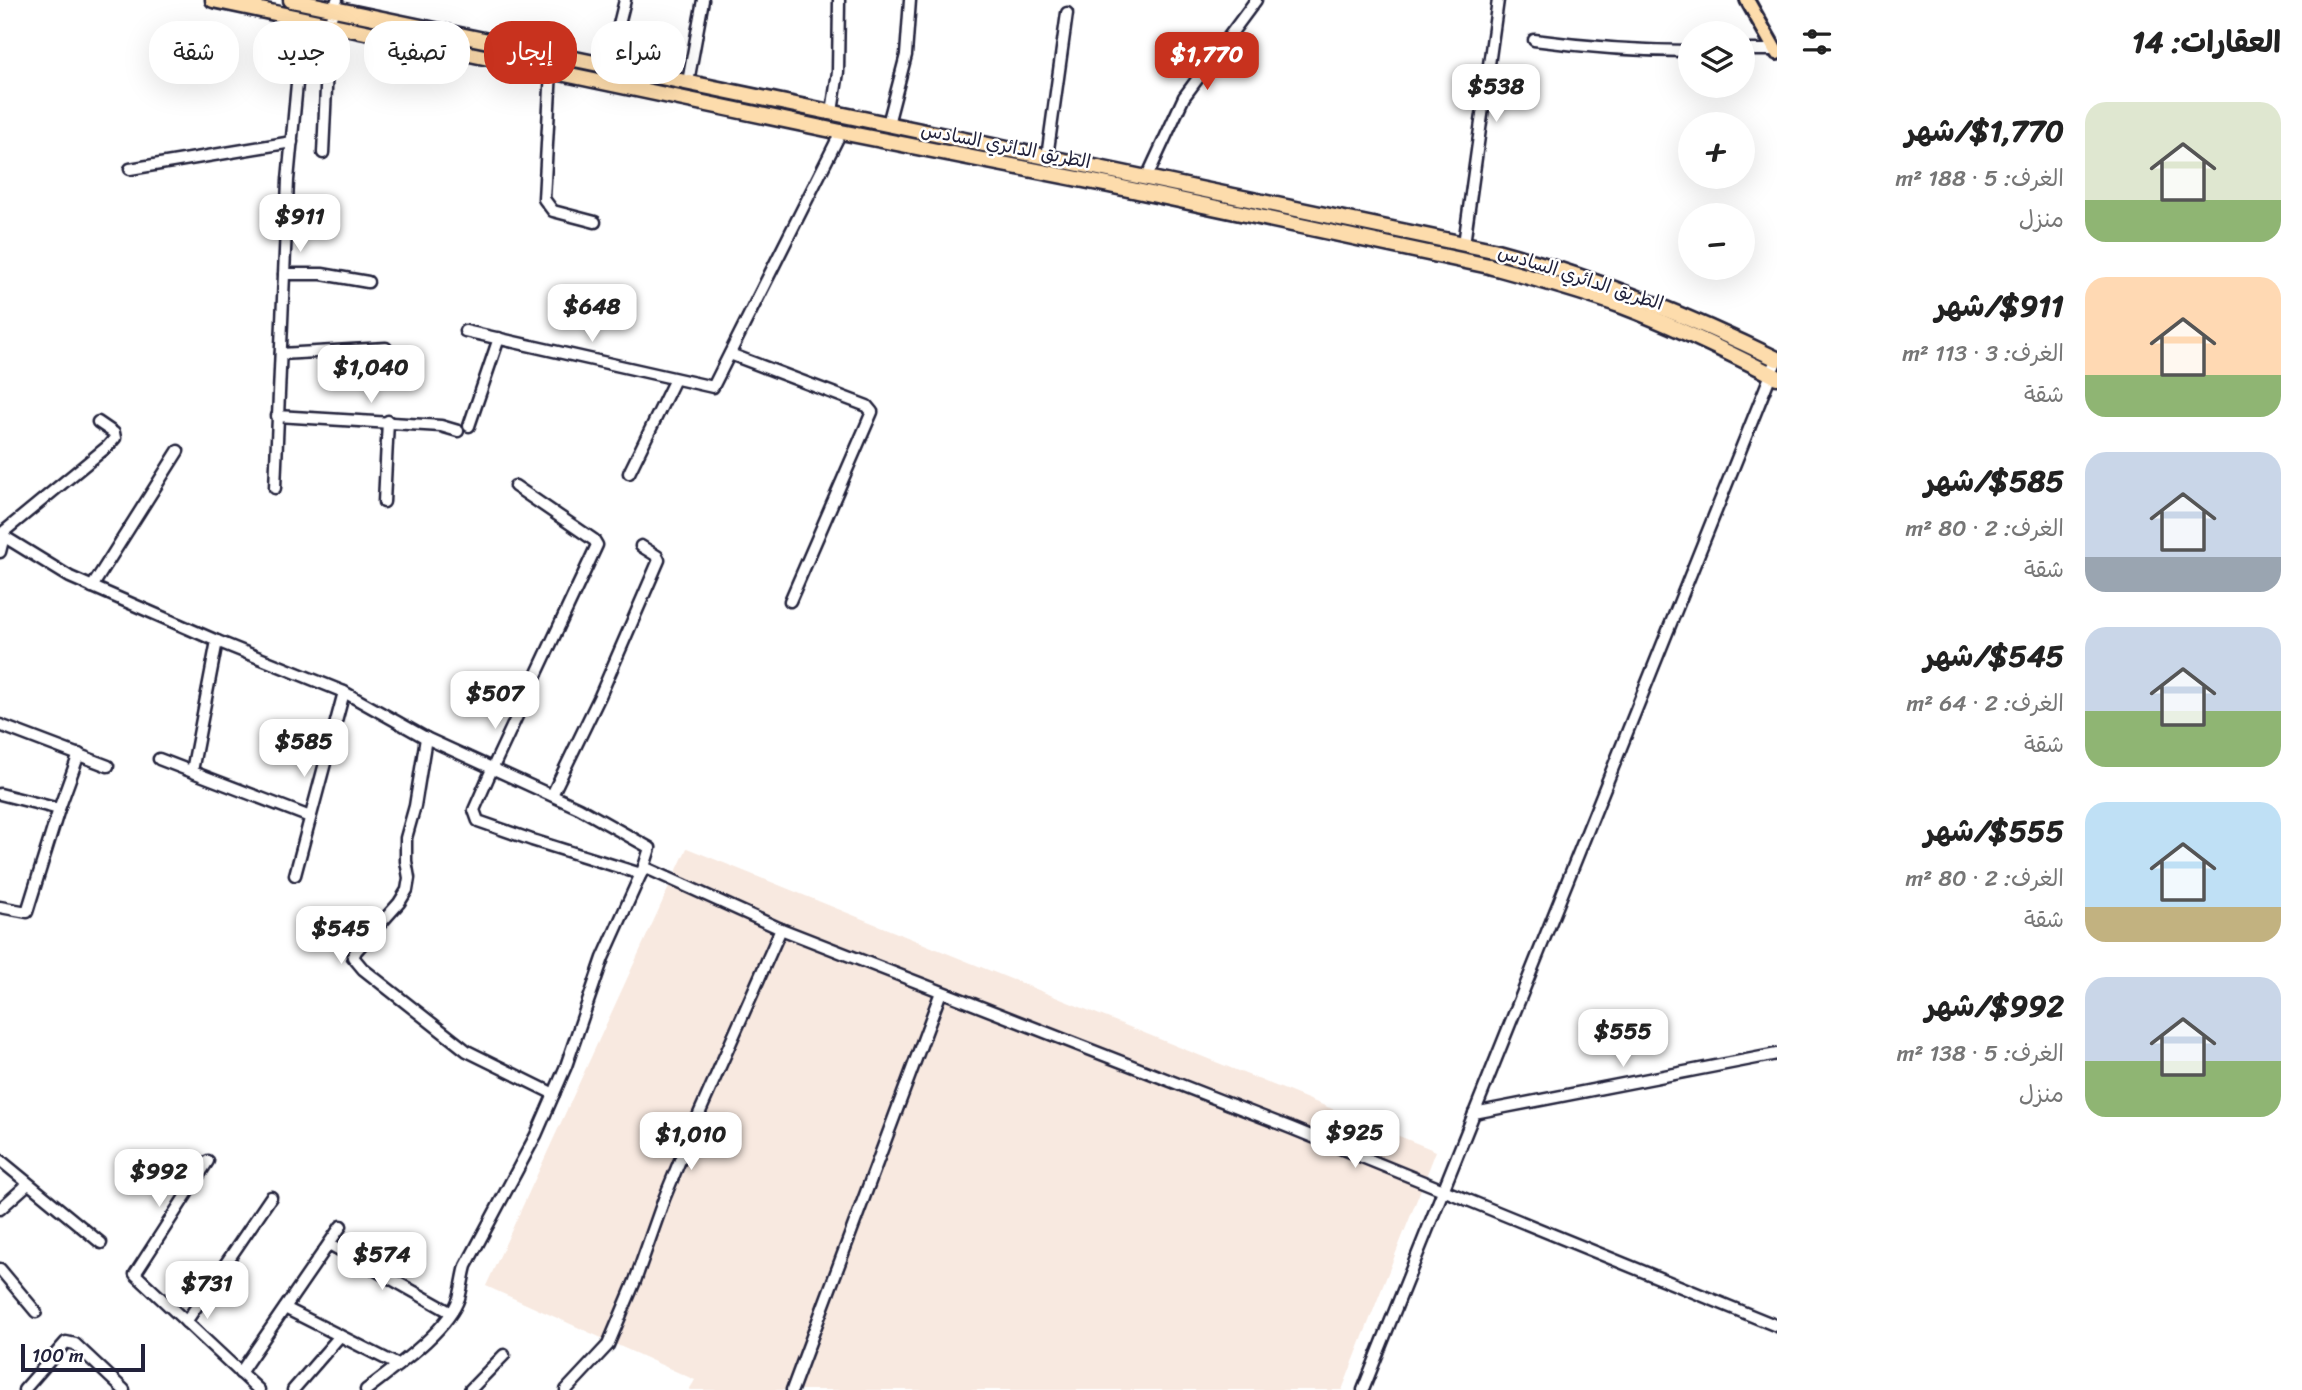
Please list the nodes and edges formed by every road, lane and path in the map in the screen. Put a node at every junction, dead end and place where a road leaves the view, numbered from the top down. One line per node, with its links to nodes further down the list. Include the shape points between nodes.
1 (213, 0): 12 (highway, الطريق الدائري السادس)
2 (291, 0): 10 (highway, الطريق الدائري السادس)
3 (625, 0): 14 (street)
4 (704, 0): 23 (street)
5 (839, 0): 27 (street)
6 (911, 0): 28 (street, via 906,55)
7 (1256, 0): 35 (street, via 1184,97)
8 (1498, 0): 37 (street)
9 (1747, 0): 19 (main road)
10 (336, 5): 21 (highway, الطريق الدائري السادس)
11 (1067, 13): 33 (street)
12 (303, 19): 13 (highway, الطريق الدائري السادس); 31 (street)
13 (313, 21)
14 (620, 21)
15 (350, 28): 20 (highway, الطريق الدائري السادس)
16 (1534, 40): 17 (street)
17 (1678, 51)
18 (1755, 51): 19 (street)
19 (1776, 52)
20 (484, 56)
21 (591, 61)
22 (577, 76): 29 (highway, الطريق الدائري السادس)
23 (688, 82): 26 (highway, الطريق الدائري السادس)
24 (326, 84): 32 (street)
25 (550, 84): 36 (street, via 544,199 553,211)
26 (814, 108): 27 (highway, الطريق الدائري السادس); 29 (highway)
27 (832, 112): 28 (highway, الطريق الدائري السادس)
28 (888, 124): 33 (highway, الطريق الدائري السادس)
29 (811, 125): 30 (highway, الطريق الدائري السادس)
30 (841, 132): 39 (highway, الطريق الدائري السادس); 48 (street)
31 (292, 142): 34 (street); 40 (street)
32 (323, 153)
33 (1047, 156): 35 (highway, الطريق الدائري السادس)
34 (130, 169)
35 (1147, 177): 37 (highway, الطريق الدائري السادس)
36 (595, 222)
37 (1464, 244): 38 (highway, الطريق الدائري السادس)
38 (1493, 250): 39 (highway); 42 (highway, الطريق الدائري السادس)
39 (1489, 266): 43 (highway, الطريق الدائري السادس)
40 (284, 274): 41 (street, via 322,274); 47 (street)
41 (368, 282)
42 (1649, 300): 43 (highway); 49 (highway, الطريق الدائري السادس)
43 (1643, 315): 50 (highway, الطريق الدائري السادس)
44 (466, 331): 45 (street)
45 (499, 338): 51 (street); 55 (street)
46 (386, 348): 47 (street)
47 (281, 354): 52 (street)
48 (730, 354): 51 (street, via 713,387); 66 (street, via 871,409)
49 (1777, 359): 50 (street)
50 (1773, 375): 87 (street)
51 (675, 379): 58 (street)
52 (277, 416): 53 (street); 60 (street)
53 (388, 421): 56 (street); 61 (street)
54 (99, 422): 62 (street, via 115,438)
55 (469, 426)
56 (458, 431)
57 (178, 451): 65 (street)
58 (629, 473)
59 (515, 486): 74 (street, via 597,545)
60 (275, 488)
61 (384, 502)
62 (2, 535): 64 (street); 65 (street, via 52,568)
63 (641, 546): 77 (street, via 659,560)
64 (0, 552)
65 (92, 587): 67 (street)
66 (790, 601)
67 (217, 641): 68 (street); 75 (street)
68 (344, 692): 70 (street); 79 (street)
69 (0, 724): 71 (street)
70 (426, 738): 74 (street); 86 (street, via 407,838 407,890 353,957 467,1051)
71 (79, 754): 73 (street); 78 (street)
72 (159, 759): 75 (street)
73 (108, 766)
74 (494, 769): 77 (street); 80 (street, via 474,810 478,821)
75 (192, 771): 79 (street)
76 (0, 794): 78 (street)
77 (552, 796): 80 (street, via 649,846)
78 (59, 809): 82 (street, via 27,912)
79 (310, 817): 81 (street)
80 (643, 871): 83 (street); 86 (street, via 603,958)
81 (295, 875)
82 (0, 907)
83 (781, 929): 84 (street); 113 (street, via 699,1114 608,1345)
84 (941, 992): 91 (street); 114 (street)
85 (1777, 1054): 87 (street)
86 (554, 1094): 100 (street, via 466,1266 459,1298)
87 (1474, 1113): 91 (street)
88 (0, 1160): 90 (street)
89 (208, 1161): 101 (street, via 135,1274)
90 (28, 1184): 93 (street); 95 (street)
91 (1442, 1190): 102 (street); 115 (street)
92 (271, 1197): 101 (street)
93 (0, 1209)
94 (341, 1226): 96 (street)
95 (100, 1243)
96 (329, 1244): 98 (street); 100 (street)
97 (0, 1269): 99 (street)
98 (285, 1308): 103 (street); 106 (street)
99 (36, 1312)
100 (450, 1312): 105 (street, via 422,1345)
101 (186, 1322): 106 (street)
102 (1777, 1326)
103 (340, 1336): 105 (street); 110 (street)
104 (504, 1355): 112 (street)
105 (398, 1364): 111 (street)
106 (240, 1373): 109 (street)
107 (24, 1390): 108 (street, via 66,1342 75,1344)
108 (124, 1390)
109 (259, 1390)
110 (293, 1390)
111 (366, 1390)
112 (470, 1390)
113 (566, 1390)
114 (792, 1390)
115 (1363, 1390)

